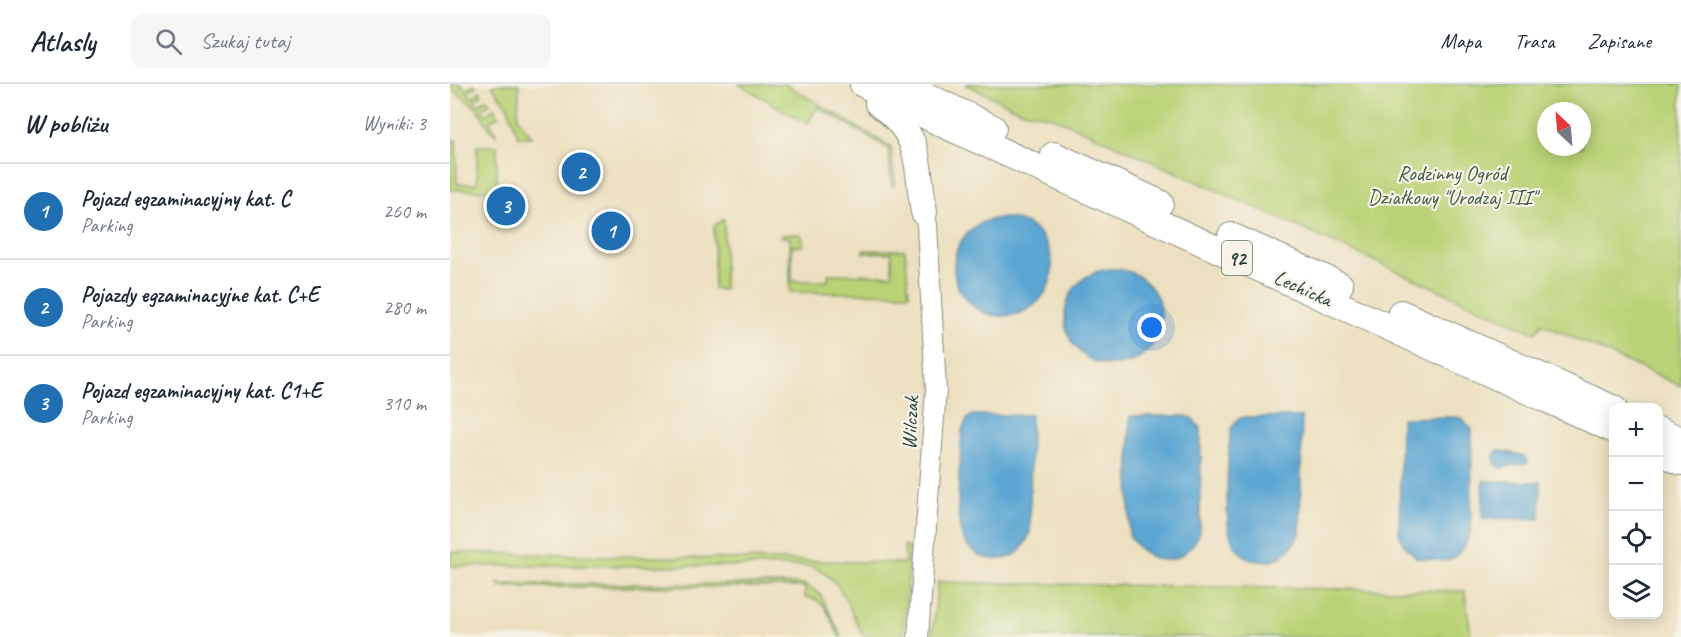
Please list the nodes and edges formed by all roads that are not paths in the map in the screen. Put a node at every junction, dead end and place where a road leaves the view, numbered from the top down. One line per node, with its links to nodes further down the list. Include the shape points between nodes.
1 (850, 84): 4 (main road, via 897,118 910,134 917,151)
2 (863, 84): 6 (main road, Lechicka / 92, via 940,123)
3 (902, 84): 5 (main road, Lechicka / 92)
4 (924, 212): 11 (street, Wilczak, via 937,366)
5 (1609, 407)
6 (1609, 428)
7 (1663, 432): 8 (main road)
8 (1681, 440)
9 (1663, 453): 10 (main road)
10 (1681, 462)
11 (918, 637)

